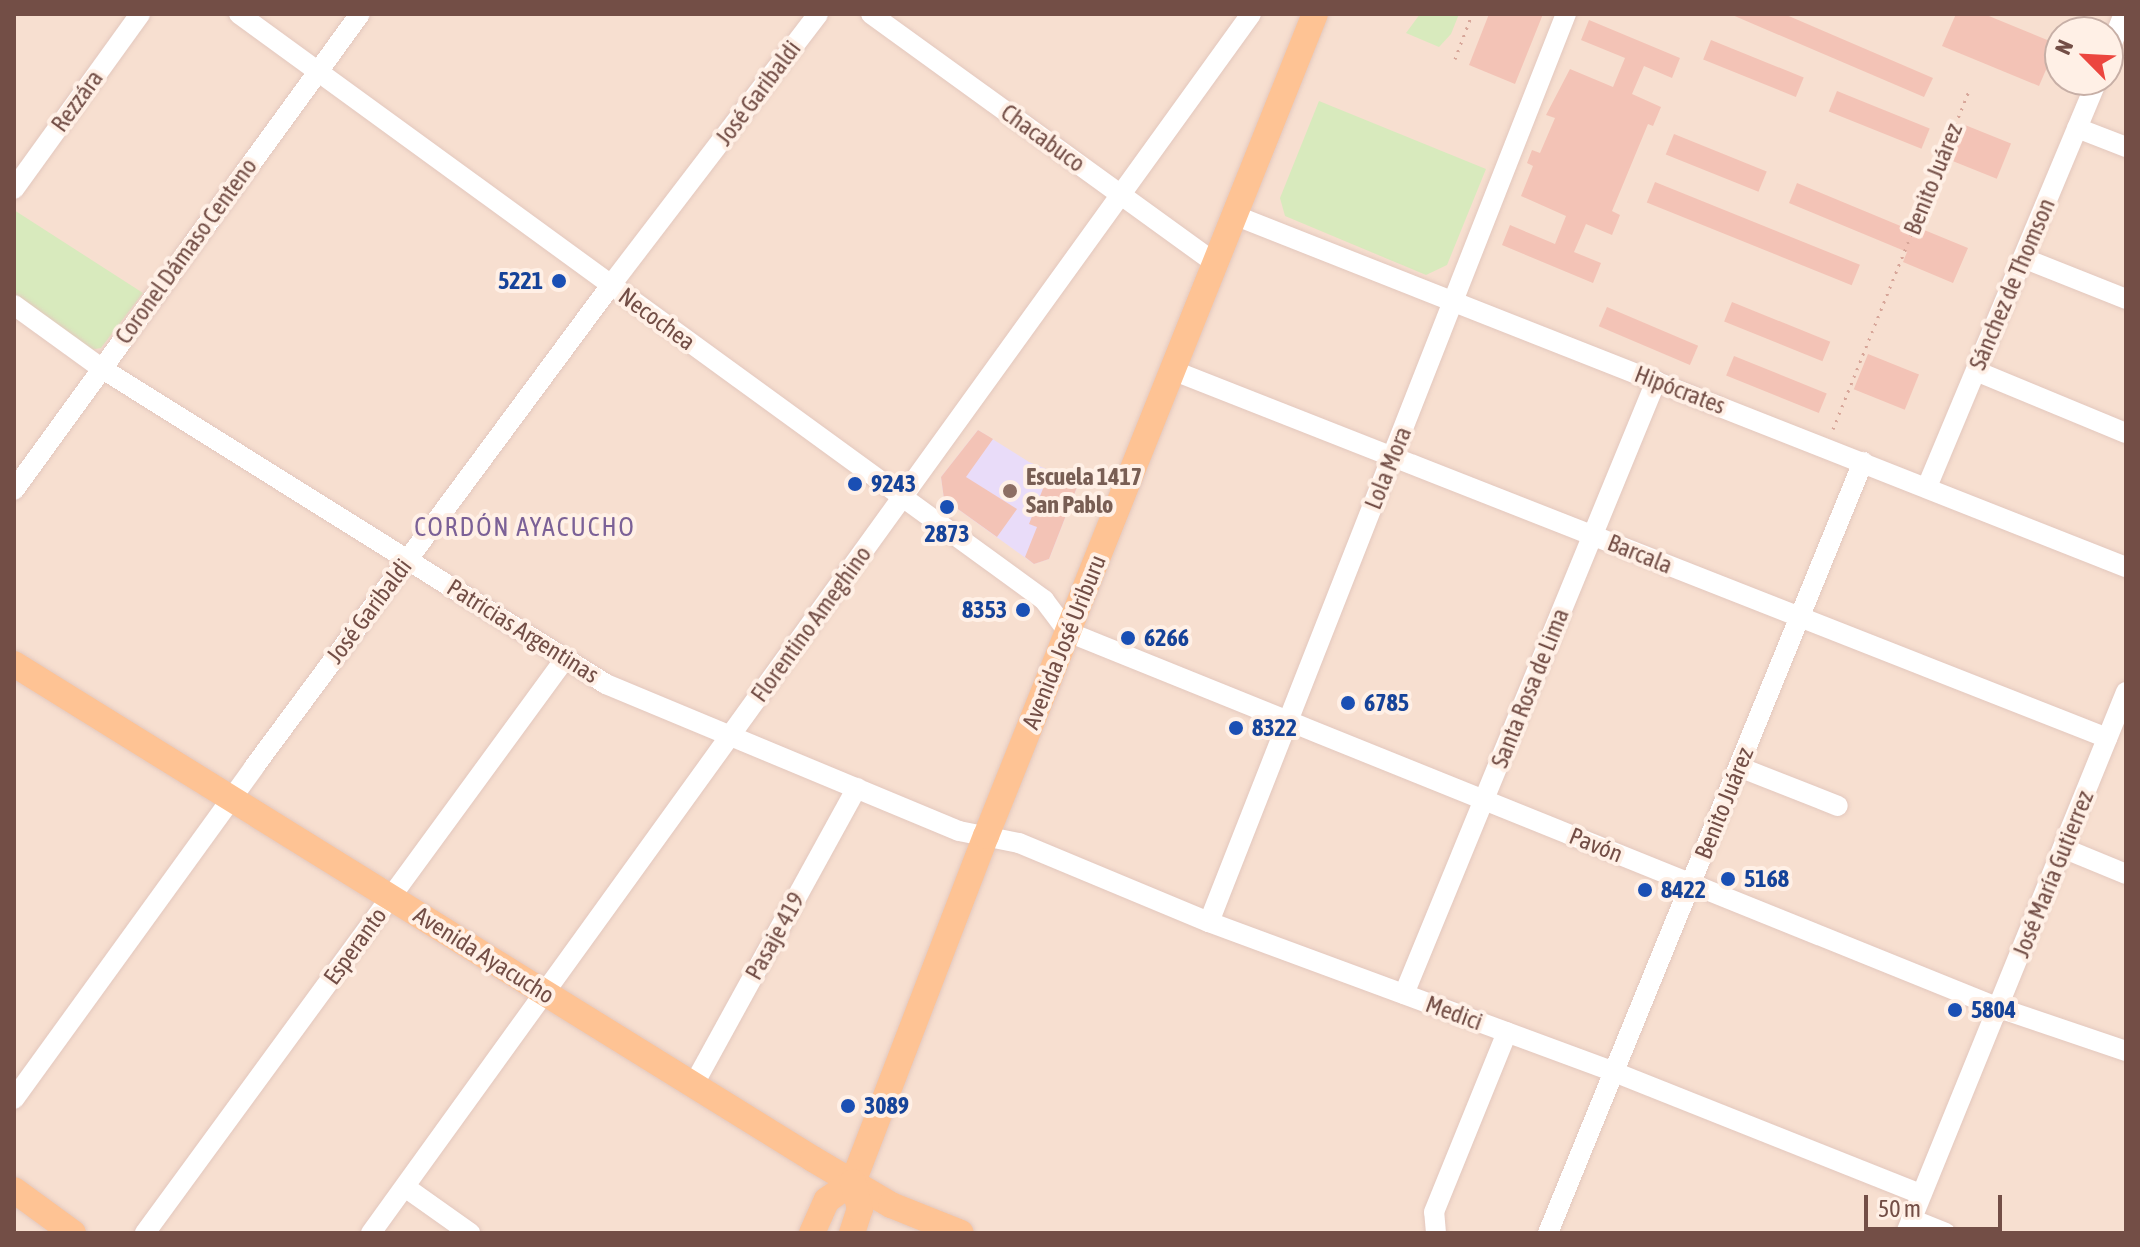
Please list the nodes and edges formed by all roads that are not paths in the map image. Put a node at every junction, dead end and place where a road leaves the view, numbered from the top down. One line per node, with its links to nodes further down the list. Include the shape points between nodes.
1 (140, 14): 13 (street, Rezzára)
2 (239, 14): 9 (street, Necochea)
3 (360, 14): 9 (street, Coronel Dámaso Centeno)
4 (818, 14): 18 (street, José Garibaldi)
5 (871, 14): 14 (street, Chacabuco)
6 (1251, 14): 14 (street, Florentino Ameghino)
7 (1315, 14): 15 (main road, Avenida José Uriburu)
8 (1566, 14): 20 (street, Lola Mora)
9 (318, 72): 18 (street, Necochea); 22 (street, Coronel Dámaso Centeno)
10 (2090, 96): 11 (street, Sánchez de Thomson)
11 (2077, 128): 12 (street); 16 (street, Sánchez de Thomson)
12 (2126, 147)
13 (14, 189)
14 (1121, 195): 17 (street, Chacabuco); 31 (street, Florentino Ameghino)
15 (1234, 215): 17 (main road, Avenida José Uriburu); 20 (street, Hipócrates)
16 (2023, 258): 19 (street); 24 (street, Sánchez de Thomson)
17 (1215, 263): 23 (main road, Avenida José Uriburu)
18 (611, 285): 31 (street, Necochea); 33 (street, José Garibaldi)
19 (2126, 299)
20 (1454, 301): 25 (street, Hipócrates); 27 (street, Lola Mora)
21 (14, 305): 22 (street, Patricias Argentinas)
22 (101, 368): 30 (street, Coronel Dámaso Centeno); 33 (street, Patricias Argentinas)
23 (1172, 370): 27 (street, Barcala); 36 (main road, Avenida José Uriburu)
24 (1976, 371): 26 (street); 29 (street, Sánchez de Thomson)
25 (1656, 381): 28 (street, Hipócrates); 32 (street, Santa Rosa de Lima)
26 (2126, 433)
27 (1392, 456): 32 (street, Barcala); 40 (street, Lola Mora)
28 (1863, 462): 29 (street, Hipócrates); 35 (street, Benito Juárez)
29 (1927, 487): 34 (street, Hipócrates)
30 (14, 490)
31 (903, 498): 36 (street, Necochea, via 1044,600); 41 (street, Florentino Ameghino)
32 (1593, 535): 35 (street, Barcala); 46 (street, Santa Rosa de Lima)
33 (409, 558): 37 (street, Patricias Argentinas); 45 (street, José Garibaldi)
34 (2126, 567)
35 (1799, 617): 42 (street, Barcala); 43 (street, Benito Juárez)
36 (1068, 632): 40 (street, Pavón); 48 (main road, Avenida José Uriburu)
37 (565, 659): 41 (street, Patricias Argentinas, via 606,684); 52 (street, Esperanto)
38 (14, 664): 45 (main road, Avenida Ayacucho)
39 (2126, 692): 42 (street, José María Gutierrez)
40 (1288, 721): 46 (street, Pavón); 53 (street, Lola Mora)
41 (729, 735): 44 (street, Patricias Argentinas); 54 (street, Florentino Ameghino)
42 (2107, 738): 49 (street, José María Gutierrez)
43 (1739, 767): 47 (street); 51 (street, Benito Juárez)
44 (857, 788): 48 (street, Patricias Argentinas, via 959,831); 60 (street, Pasaje 419)
45 (231, 797): 52 (main road, Avenida Ayacucho); 61 (street, José Garibaldi)
46 (1484, 800): 51 (street, Pavón); 55 (street, Santa Rosa de Lima)
47 (1838, 806)
48 (986, 836): 53 (street, Medici, via 1019,843); 62 (main road, Avenida José Uriburu)
49 (2063, 848): 50 (street); 56 (street, José María Gutierrez)
50 (2126, 874)
51 (1692, 884): 56 (street, Pavón); 59 (street, Benito Juárez)
52 (391, 896): 54 (main road, Avenida Ayacucho); 68 (street, Esperanto)
53 (1209, 922): 55 (street, Medici)
54 (545, 994): 60 (main road, Avenida Ayacucho); 63 (street, Florentino Ameghino)
55 (1404, 994): 57 (street, Medici)
56 (1999, 1008): 58 (street, Pavón); 65 (street, José María Gutierrez)
57 (1507, 1032): 59 (street, Medici); 74 (street, via 1434,1212)
58 (2126, 1051)
59 (1614, 1072): 65 (street, Medici); 75 (street, Benito Juárez)
60 (694, 1084): 62 (main road, Avenida Ayacucho)
61 (14, 1099)
62 (847, 1179): 71 (main road, Avenida José Uriburu, via 827,1200); 72 (main road, Avenida José Uriburu, via 860,1209); 73 (main road, Avenida Ayacucho, via 891,1205)
63 (405, 1187): 69 (street, Florentino Ameghino); 70 (street)
64 (14, 1190): 67 (main road)
65 (1921, 1194): 66 (street, José María Gutierrez)
66 (1908, 1226): 76 (street)
67 (73, 1233)
68 (145, 1233)
69 (371, 1233)
70 (470, 1233)
71 (812, 1233)
72 (852, 1233)
73 (961, 1233)
74 (1436, 1233)
75 (1548, 1233)
76 (1945, 1233)

